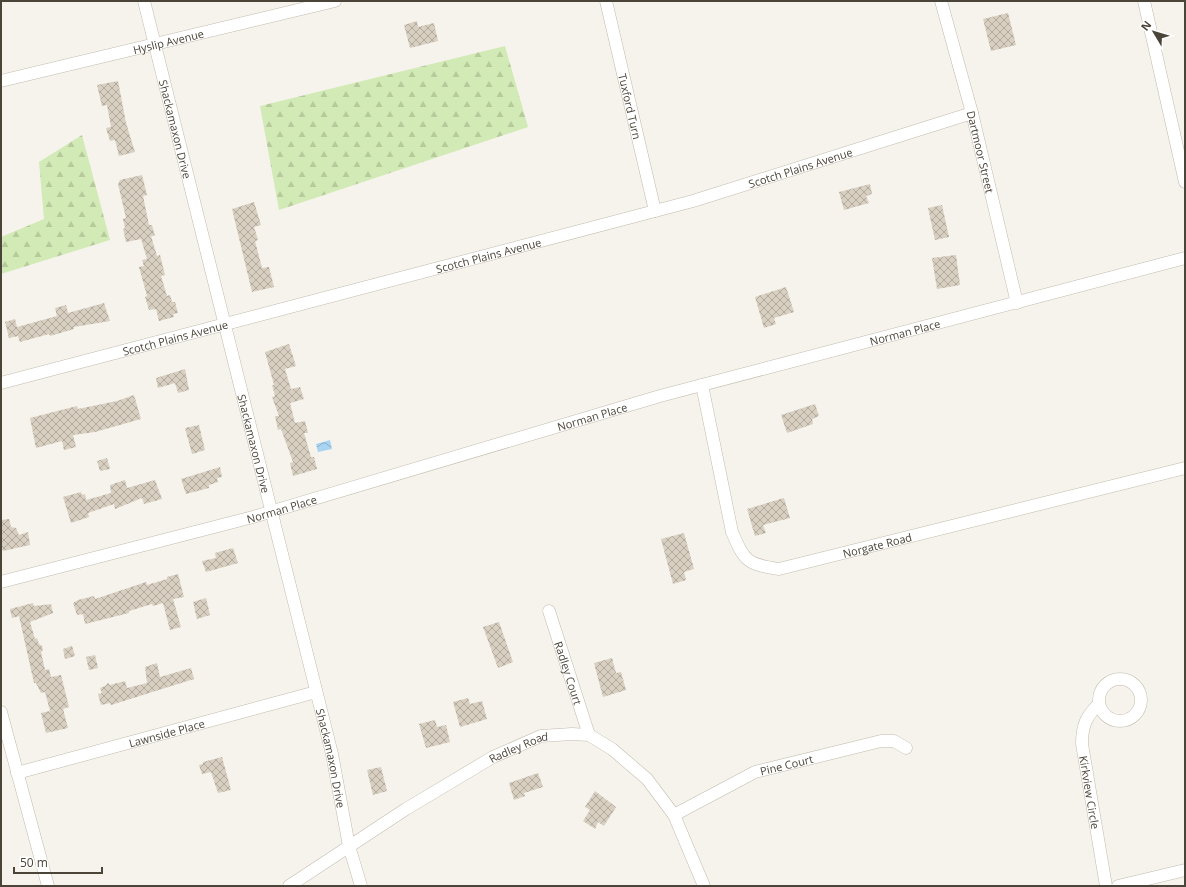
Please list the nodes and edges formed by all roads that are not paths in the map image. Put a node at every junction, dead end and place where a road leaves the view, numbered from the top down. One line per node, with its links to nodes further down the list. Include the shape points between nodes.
1 (144, 1): 6 (street, Shackamaxon Drive)
2 (335, 1): 6 (street, Hyslip Avenue)
3 (606, 1): 10 (street, Tuxford Turn)
4 (941, 1): 8 (street, Dartmoor Street)
5 (1144, 1): 9 (street)
6 (154, 45): 7 (street, Hyslip Avenue); 13 (street, Shackamaxon Drive)
7 (1, 81)
8 (972, 113): 10 (street, Scotch Plains Avenue); 12 (street, Dartmoor Street)
9 (1185, 182)
10 (655, 211): 13 (street, Scotch Plains Avenue)
11 (1185, 258): 12 (street, Norman Place)
12 (1017, 303): 15 (street, Norman Place)
13 (224, 325): 14 (street, Scotch Plains Avenue); 17 (street, Shackamaxon Drive)
14 (1, 383)
15 (702, 385): 16 (street, Norgate Road, via 732,532 742,554 754,565 779,569); 17 (street, Norman Place)
16 (1185, 468)
17 (271, 512): 18 (street, Norman Place); 20 (street, Shackamaxon Drive)
18 (1, 582)
19 (549, 611): 23 (street, Radley Court)
20 (316, 692): 25 (street, Lawnside Place); 27 (street, Shackamaxon Drive, via 332,754)
21 (1099, 704): 33 (street, Kirkview Circle, via 1088,715 1082,729 1082,744)
22 (1, 712): 25 (street)
23 (589, 734): 26 (street, via 612,749 647,779); 27 (street, Radley Road, via 541,736 493,757)
24 (906, 748): 26 (street, Pine Court, via 894,741 881,741 755,772)
25 (17, 773): 29 (street)
26 (674, 815): 32 (street)
27 (350, 846): 30 (street, Radley Road); 31 (street, Shackamaxon Drive)
28 (1185, 870): 34 (street)
29 (48, 886)
30 (289, 886)
31 (361, 886)
32 (704, 886)
33 (1106, 886)
34 (1118, 886)

